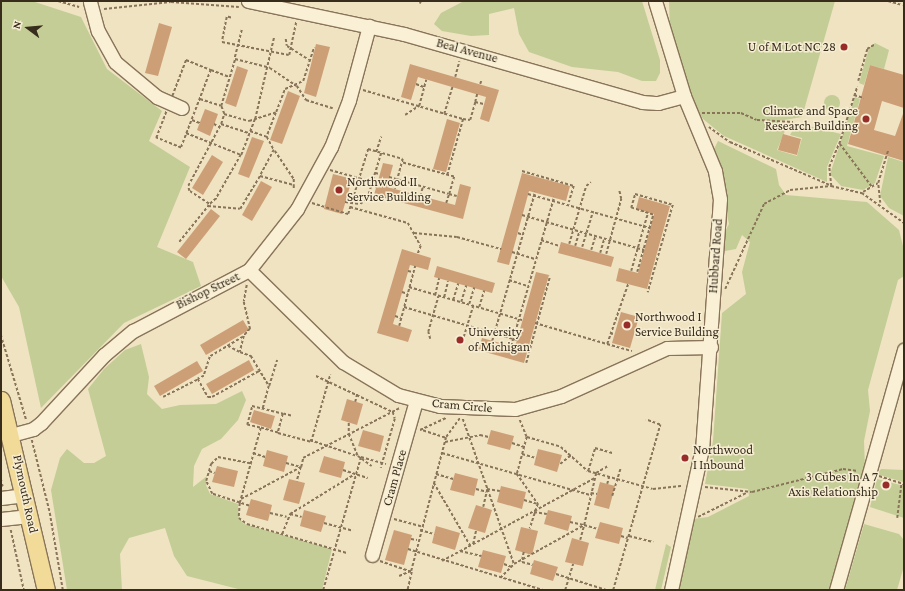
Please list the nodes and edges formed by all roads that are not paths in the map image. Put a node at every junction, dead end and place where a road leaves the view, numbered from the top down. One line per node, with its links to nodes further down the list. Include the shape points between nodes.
1 (655, 1): 5 (street, Hubbard Road)
2 (92, 4): 6 (street, via 104,45 128,75 156,97)
3 (244, 4): 4 (street, Beal Avenue)
4 (370, 26): 5 (street, Beal Avenue, via 545,72 642,102 658,103); 7 (street, Bishop Street, via 349,100 331,147 297,209)
5 (684, 96): 8 (street, Hubbard Road, via 715,171 720,198)
6 (182, 108)
7 (249, 275): 11 (street, Cram Circle, via 343,362 379,385); 12 (street, Bishop Street, via 133,331 99,360 50,415 29,430)
8 (711, 347): 11 (street, Cram Circle, via 667,348 561,396 515,409 450,408); 19 (street, Hubbard Road, via 702,448)
9 (904, 349): 20 (street)
10 (1, 400): 12 (main road, Plymouth Road)
11 (414, 400): 17 (street, Cram Place)
12 (11, 435): 13 (main road, Plymouth Road)
13 (25, 494): 14 (street); 15 (main road, Plymouth Road)
14 (3, 498)
15 (29, 516): 16 (street); 18 (main road, Plymouth Road)
16 (5, 518)
17 (375, 555)
18 (46, 590)
19 (671, 590)
20 (836, 590)

